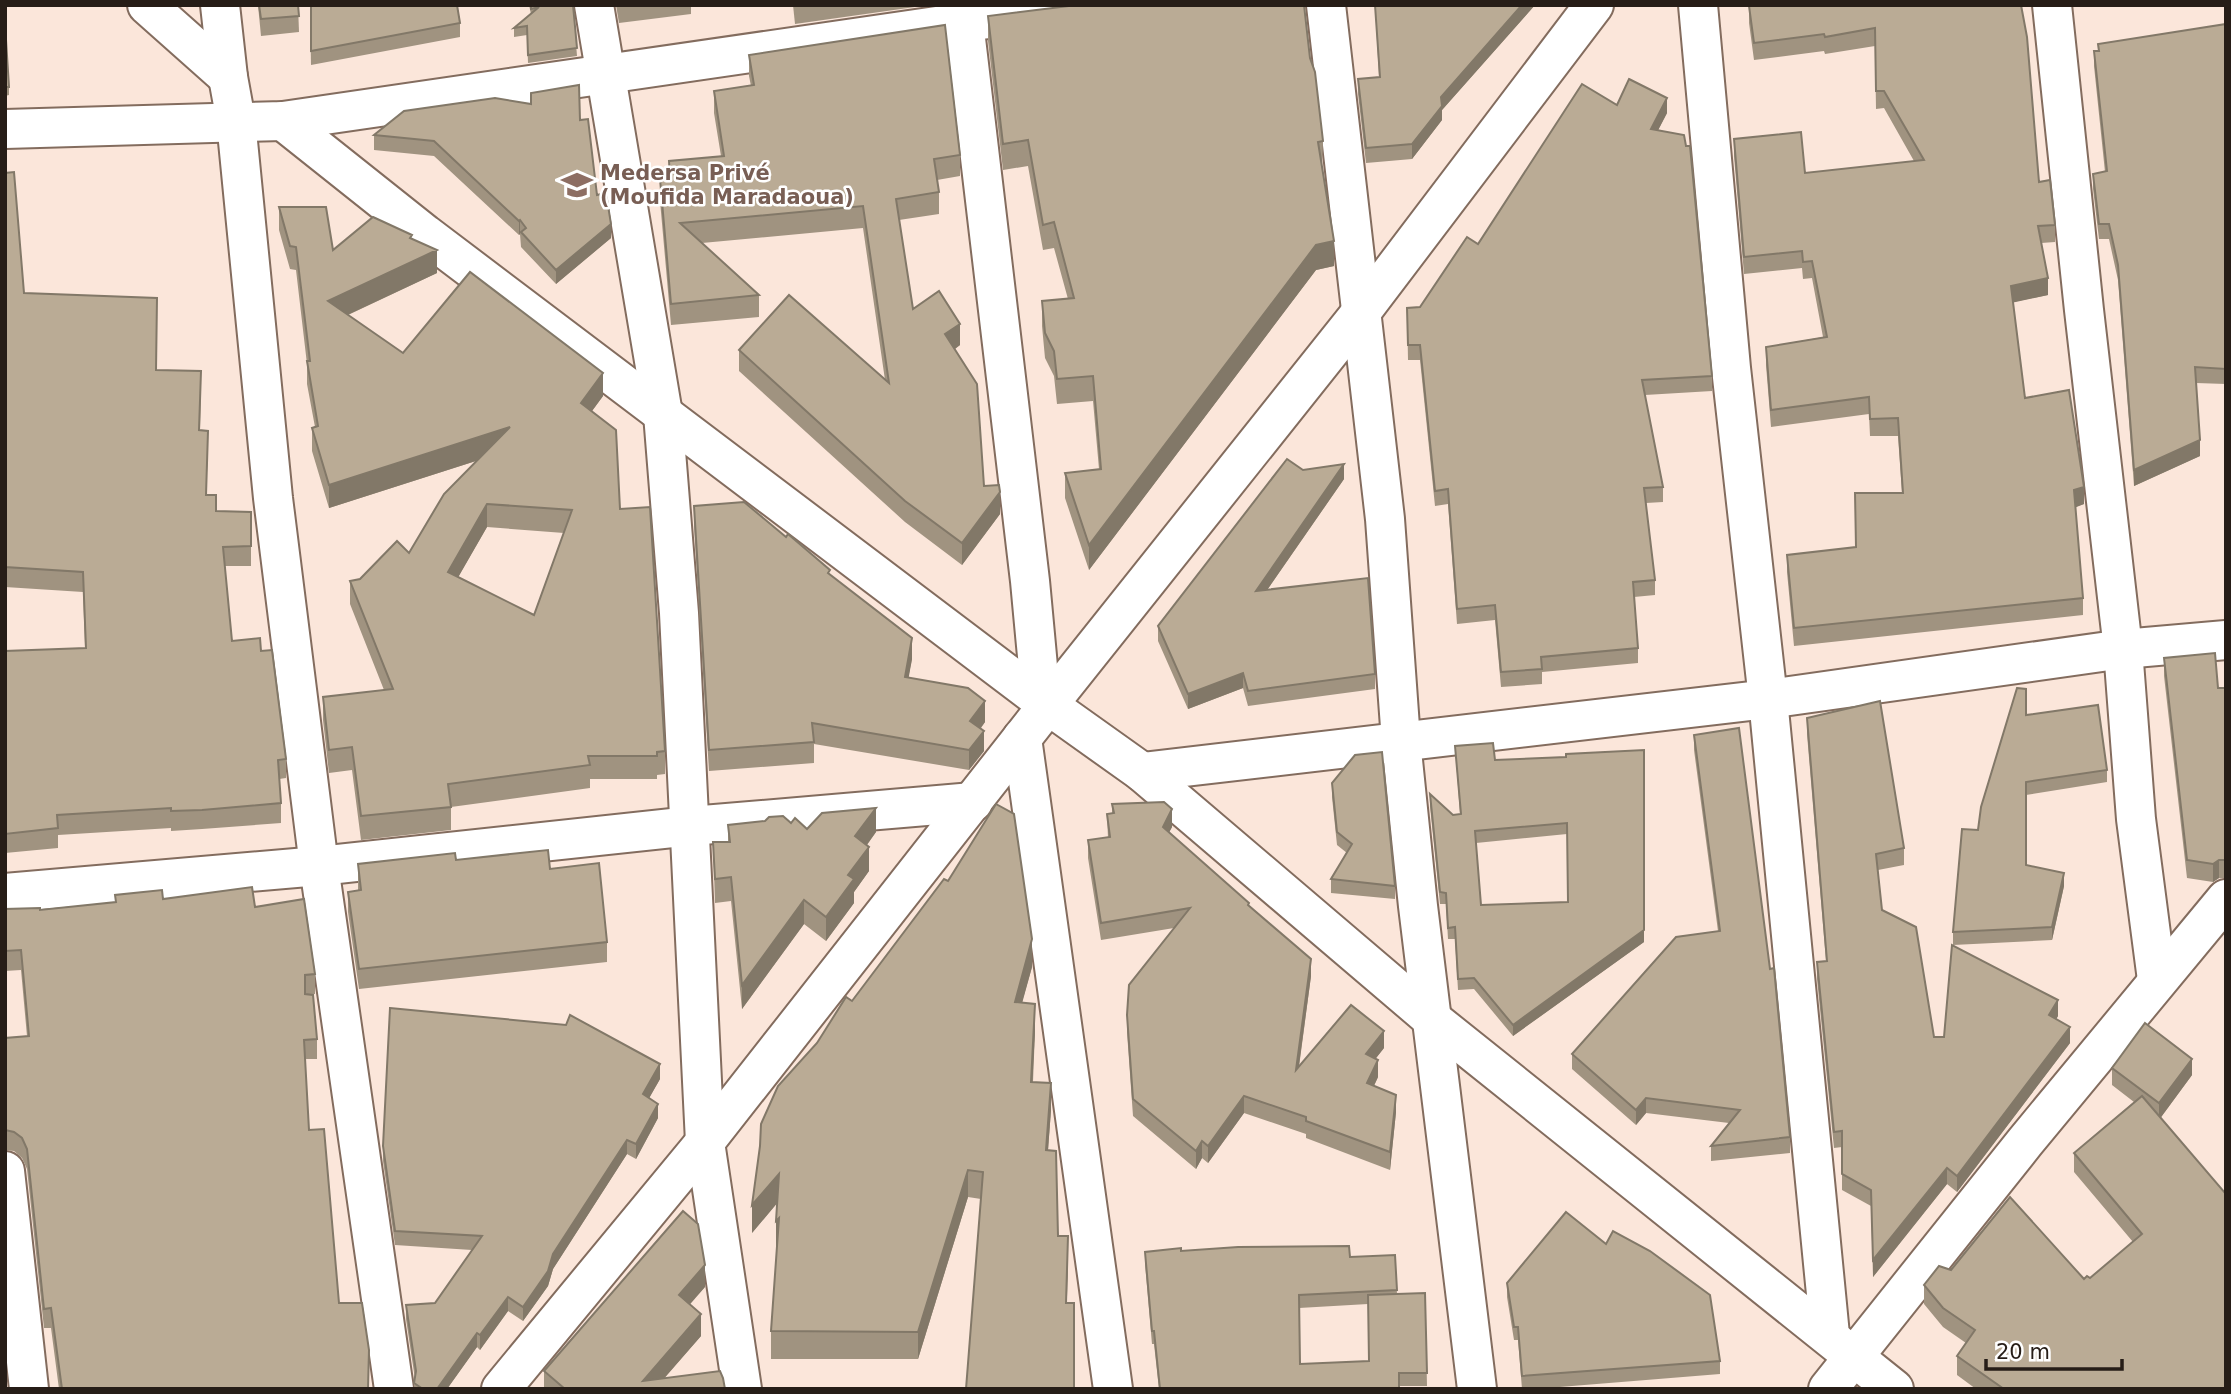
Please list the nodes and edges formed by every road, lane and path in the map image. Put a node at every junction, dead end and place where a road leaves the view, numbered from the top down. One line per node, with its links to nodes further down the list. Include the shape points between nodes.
1 (147, 5): 11 (street)
2 (220, 5): 11 (street)
3 (594, 5): 10 (street)
4 (1105, 5): 9 (street)
5 (1326, 5): 15 (street)
6 (1594, 5): 15 (street)
7 (1698, 5): 19 (street, via 1731,368)
8 (2052, 5): 18 (street)
9 (963, 13): 10 (street); 20 (street)
10 (606, 73): 13 (street); 16 (street)
11 (228, 77): 12 (street)
12 (236, 121): 13 (street); 14 (street); 26 (street, via 273,498)
13 (283, 121): 16 (street)
14 (5, 129)
15 (1362, 311): 20 (street); 22 (street, via 1385,519)
16 (663, 414): 20 (street); 25 (street)
17 (2226, 640): 18 (street)
18 (2123, 649): 19 (street); 29 (street, via 2136,819)
19 (1768, 699): 22 (street); 33 (street)
20 (1044, 702): 21 (street); 23 (street)
21 (1022, 738): 24 (street); 38 (street)
22 (1401, 741): 23 (street); 30 (street)
23 (1142, 772): 30 (street)
24 (973, 802): 25 (street); 31 (street)
25 (691, 826): 26 (street); 31 (street)
26 (319, 866): 27 (street); 35 (street)
27 (5, 893)
28 (2226, 899): 29 (street)
29 (2157, 980): 33 (street)
30 (1433, 1020): 33 (street); 39 (street)
31 (705, 1142): 36 (street); 37 (street)
32 (5, 1171): 34 (street)
33 (1841, 1345): 40 (street); 41 (street)
34 (29, 1389)
35 (394, 1389)
36 (501, 1389)
37 (742, 1389)
38 (1113, 1389)
39 (1477, 1389)
40 (1828, 1389)
41 (1894, 1389)

